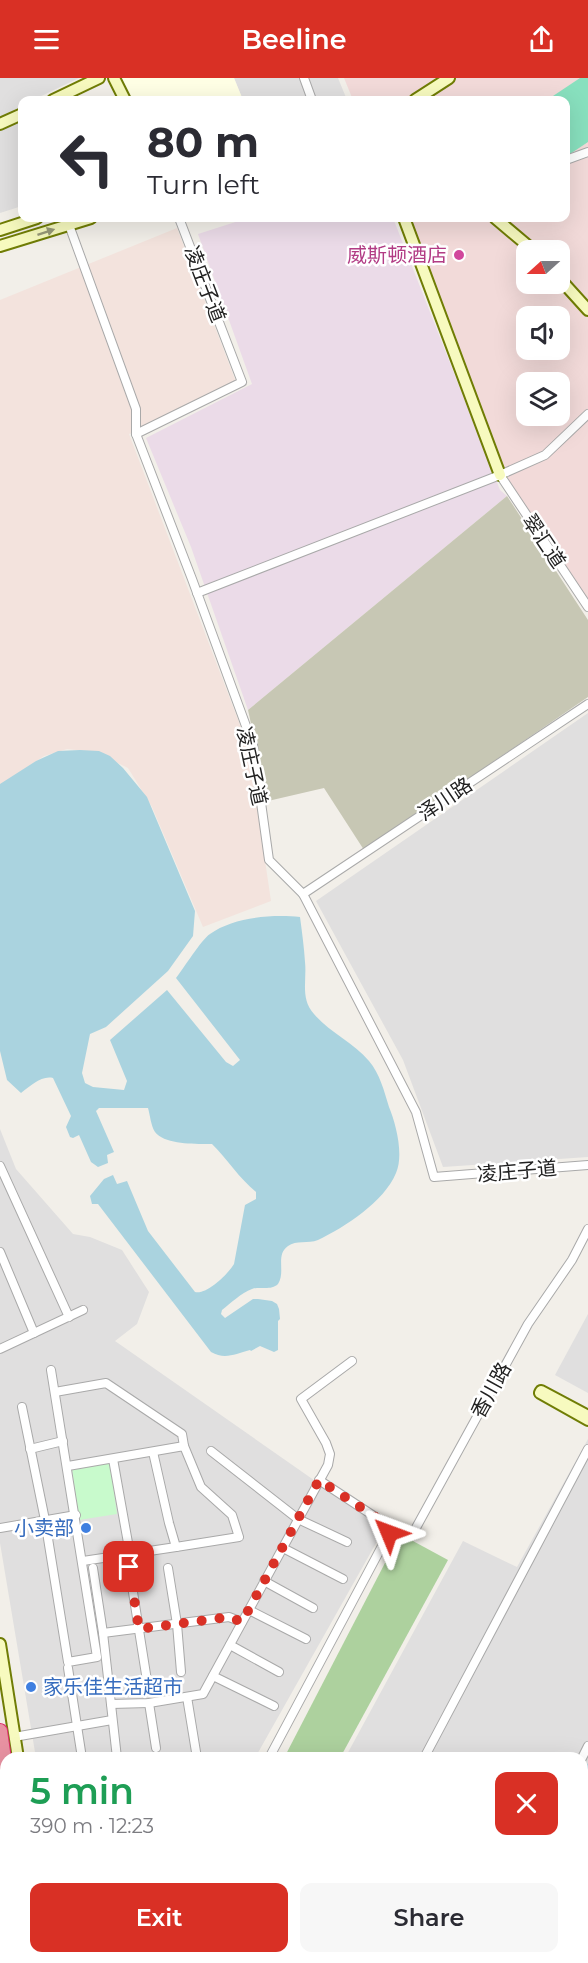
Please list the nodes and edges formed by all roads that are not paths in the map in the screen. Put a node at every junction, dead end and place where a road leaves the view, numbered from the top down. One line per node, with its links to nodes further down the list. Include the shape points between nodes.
1 (99, 78): 5 (street)
2 (114, 78): 6 (street)
3 (303, 78): 7 (street)
4 (449, 78): 8 (street)
5 (61, 96)
6 (123, 96)
7 (310, 96)
8 (420, 96)
9 (18, 116): 10 (street)
10 (0, 124)
11 (588, 152): 12 (street)
12 (570, 159)
13 (25, 222): 19 (street)
14 (78, 222): 18 (street)
15 (181, 222): 25 (street, 凌庄子道, via 242,382)
16 (405, 222): 26 (street)
17 (500, 222): 20 (street)
18 (69, 225): 21 (street, one-way to 18); 25 (street, via 136,409)
19 (0, 230)
20 (521, 240)
21 (0, 246)
22 (570, 290): 23 (street)
23 (588, 310)
24 (588, 414): 26 (street, via 545,455)
25 (136, 434): 27 (street, 凌庄子道)
26 (500, 475): 27 (street); 28 (street, 翠汇道)
27 (197, 593): 30 (street, 凌庄子道, via 253,745 269,860)
28 (588, 607)
29 (588, 704): 30 (street, 泽川路)
30 (303, 894): 31 (street, 凌庄子道, via 416,1112 434,1177)
31 (588, 1165)
32 (0, 1166): 36 (street)
33 (588, 1229): 58 (street, 香川路, via 572,1260 528,1324 412,1535)
34 (0, 1252): 37 (street)
35 (83, 1310): 36 (street)
36 (69, 1317): 37 (street)
37 (34, 1333): 38 (street)
38 (0, 1349)
39 (352, 1361): 53 (street, via 301,1399 330,1454)
40 (51, 1370): 41 (street)
41 (55, 1392): 45 (street); 46 (street, via 106,1383 182,1434)
42 (541, 1392): 44 (street)
43 (22, 1407): 47 (street)
44 (588, 1418)
45 (63, 1441): 47 (street); 52 (street)
46 (184, 1446): 50 (street); 60 (street, via 201,1487 232,1515 239,1538)
47 (30, 1449): 56 (street)
48 (588, 1449): 98 (street)
49 (210, 1451): 55 (street)
50 (153, 1452): 51 (street); 60 (street)
51 (113, 1459): 52 (street); 62 (street)
52 (68, 1466): 54 (street)
53 (319, 1480): 55 (street); 58 (street, via 386,1524)
54 (76, 1515): 56 (street); 63 (street)
55 (298, 1519): 59 (street); 61 (street)
56 (45, 1520): 57 (street); 63 (street, via 68,1662 97,1657)
57 (0, 1528)
58 (389, 1533): 97 (street)
59 (347, 1542)
60 (176, 1547): 62 (street)
61 (283, 1548): 67 (street); 68 (street)
62 (130, 1554): 63 (street)
63 (83, 1561)
64 (129, 1567): 73 (street)
65 (93, 1568): 74 (street)
66 (168, 1568): 72 (street)
67 (343, 1579)
68 (264, 1581): 69 (street); 70 (street)
69 (313, 1608)
70 (249, 1610): 71 (street); 75 (street)
71 (242, 1622): 72 (street, via 229,1617); 77 (street)
72 (177, 1624): 73 (street); 79 (street)
73 (139, 1629): 74 (street); 82 (street)
74 (103, 1633): 85 (street)
75 (306, 1639)
76 (0, 1644): 90 (street)
77 (230, 1645): 80 (street); 81 (street)
78 (68, 1668): 88 (street)
79 (181, 1672)
80 (279, 1672)
81 (213, 1676): 83 (street, via 203,1694); 86 (street)
82 (148, 1687)
83 (187, 1697): 84 (street); 96 (street)
84 (149, 1702): 85 (street); 91 (street)
85 (111, 1704): 87 (street)
86 (274, 1706)
87 (111, 1720): 88 (street); 95 (street)
88 (77, 1726): 90 (street); 94 (street)
89 (0, 1731): 92 (highway)
90 (14, 1737): 93 (street)
91 (156, 1748)
92 (3, 1752)
93 (17, 1752)
94 (81, 1752)
95 (116, 1752)
96 (196, 1752)
97 (272, 1752)
98 (427, 1752)

